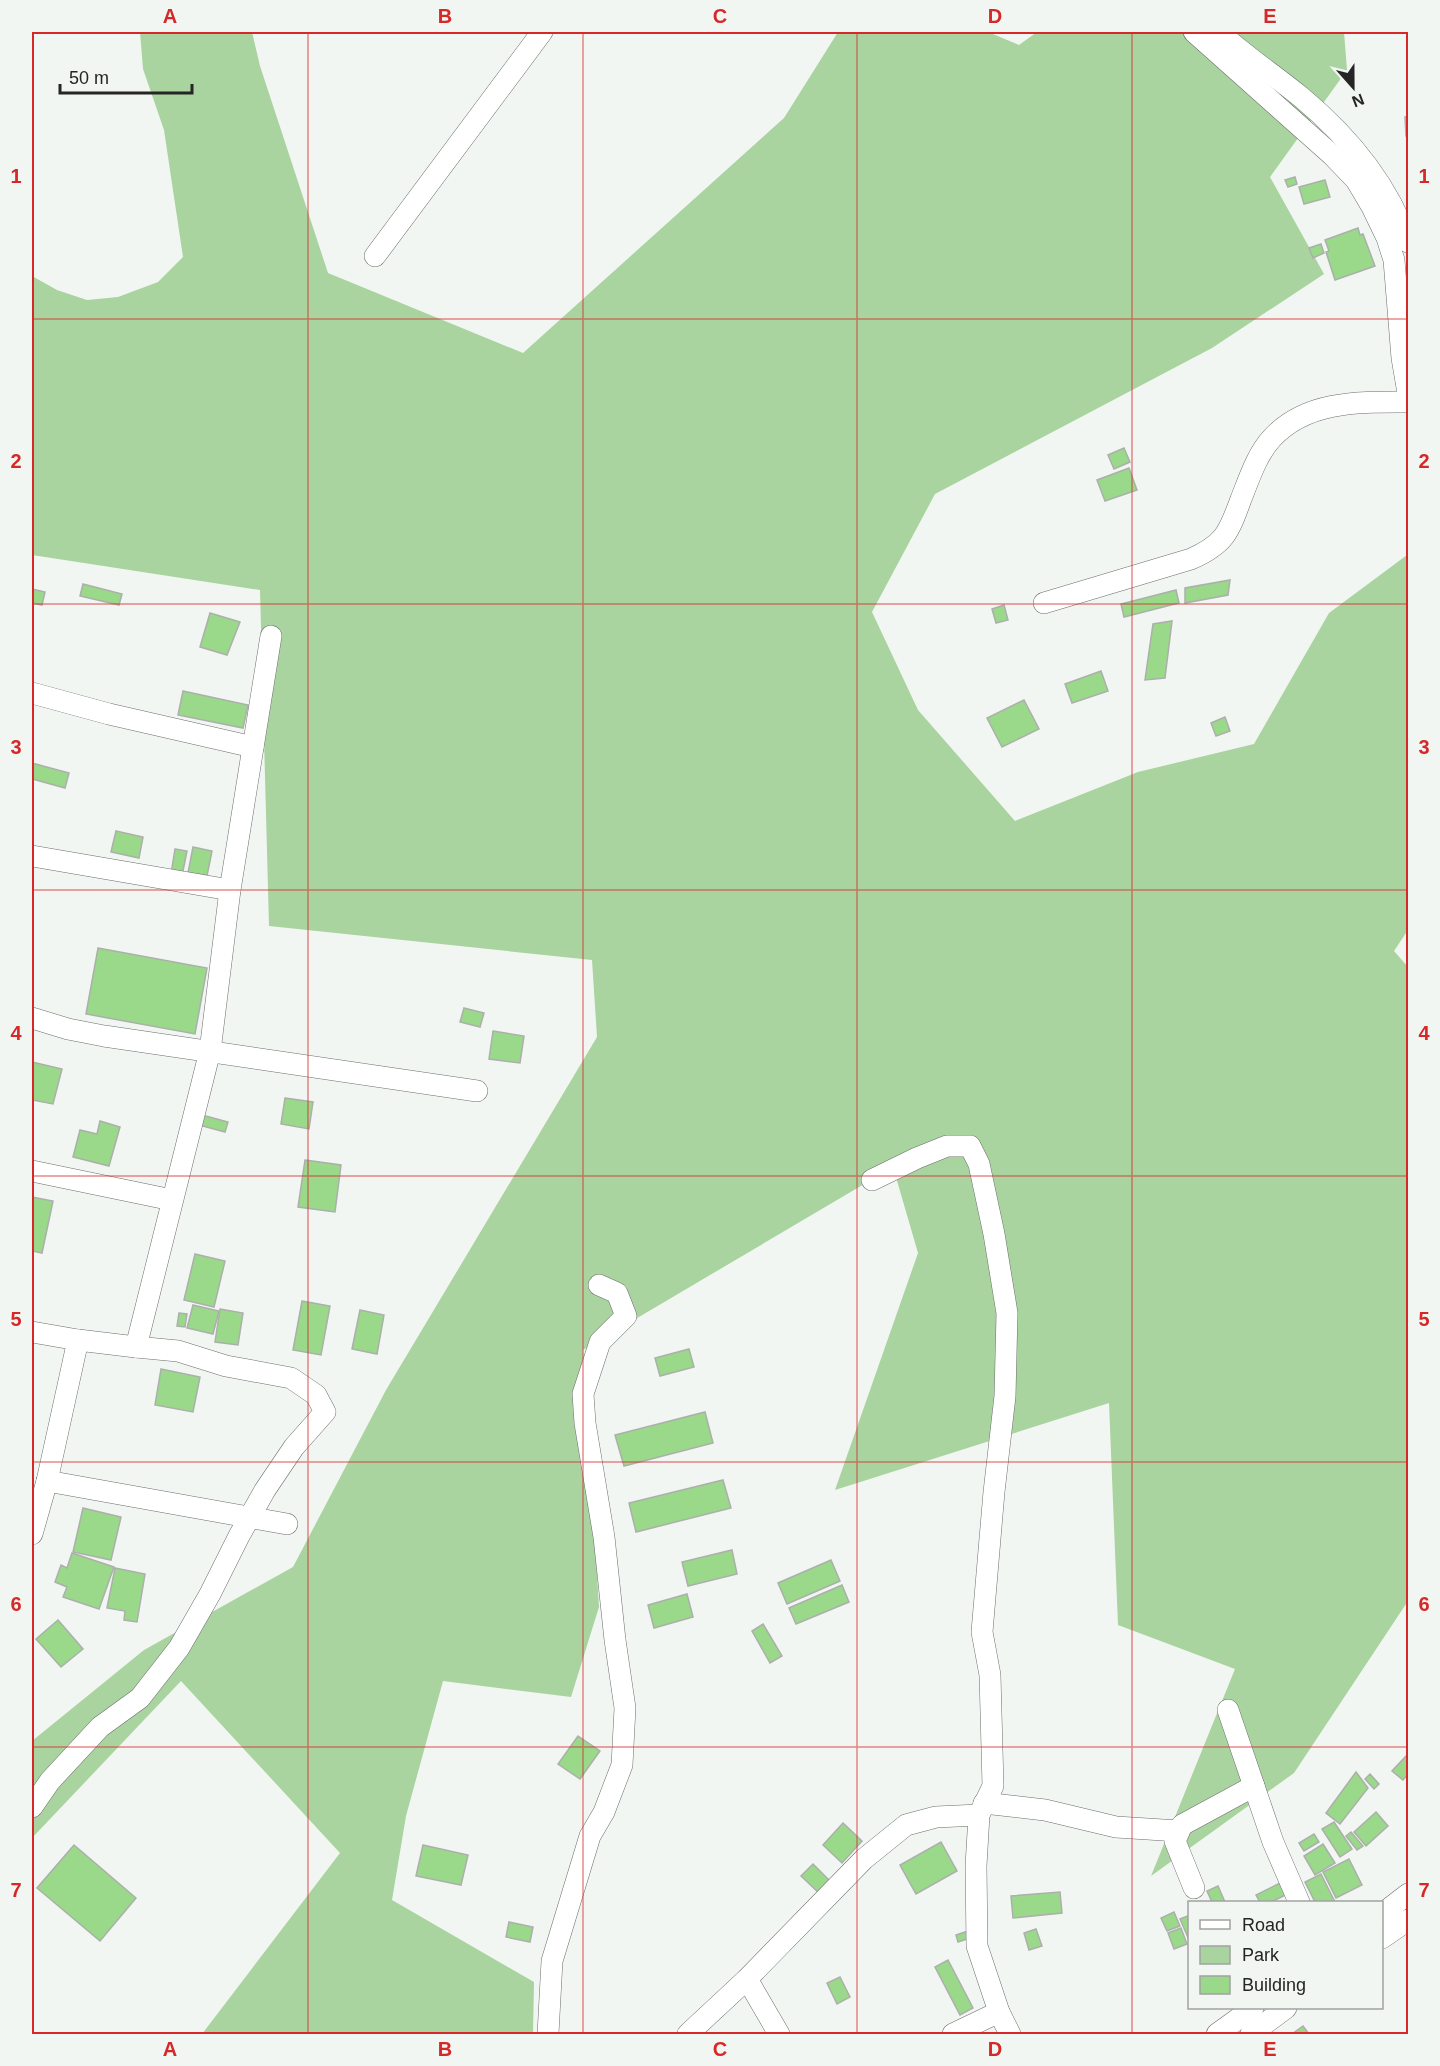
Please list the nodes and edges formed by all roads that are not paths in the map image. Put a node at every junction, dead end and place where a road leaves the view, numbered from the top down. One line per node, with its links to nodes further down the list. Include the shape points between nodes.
1 (542, 32): 5 (street)
2 (1194, 32): 6 (street, via 1356,180 1387,238 1394,260)
3 (1219, 32): 4 (street, via 1338,131 1369,166 1392,202)
4 (1408, 242)
5 (375, 256)
6 (1408, 393)
7 (1408, 402): 8 (street, via 1351,402 1291,422 1271,439 1253,470 1229,532 1210,551)
8 (1044, 603)
9 (271, 636): 11 (street)
10 (32, 693): 11 (street)
11 (253, 747): 13 (street)
12 (32, 856): 13 (street)
13 (230, 890): 15 (street)
14 (32, 1018): 15 (street, via 104,1036)
15 (210, 1052): 16 (street); 19 (street)
16 (477, 1091)
17 (32, 1171): 19 (street)
18 (872, 1180): 31 (street, via 947,1146 970,1146 979,1164 994,1234 1007,1325 1005,1396 982,1632 990,1675 993,1786)
19 (172, 1200): 23 (street)
20 (599, 1285): 43 (street, via 617,1293 626,1316 600,1341 583,1394 625,1708 622,1765 590,1836 552,1960)
21 (32, 1332): 22 (street)
22 (78, 1340): 23 (street); 24 (street)
23 (136, 1347): 25 (street, via 178,1351 226,1366 291,1378 316,1395 325,1412 294,1448)
24 (47, 1481): 25 (street); 27 (street)
25 (249, 1517): 26 (street); 30 (street, via 178,1648 140,1698 100,1727 50,1781)
26 (287, 1524)
27 (32, 1534)
28 (1228, 1710): 29 (street)
29 (1254, 1786): 32 (street, via 1182,1825); 35 (street)
30 (32, 1807)
31 (982, 1809): 32 (street, via 1045,1810 1116,1827); 39 (street, via 906,1826 864,1859); 42 (street, via 976,1866 977,1946)
32 (1179, 1831): 33 (street, via 1175,1842)
33 (1194, 1888)
34 (1408, 1894): 36 (street)
35 (1299, 1901)
36 (1383, 1913)
37 (1408, 1920): 38 (street)
38 (1383, 1937)
39 (747, 1979): 44 (street); 45 (street)
40 (1250, 2009): 48 (street)
41 (1283, 2009): 49 (street)
42 (999, 2012): 46 (street); 47 (street)
43 (548, 2034)
44 (688, 2034)
45 (779, 2034)
46 (953, 2034)
47 (1010, 2034)
48 (1216, 2034)
49 (1251, 2034)

